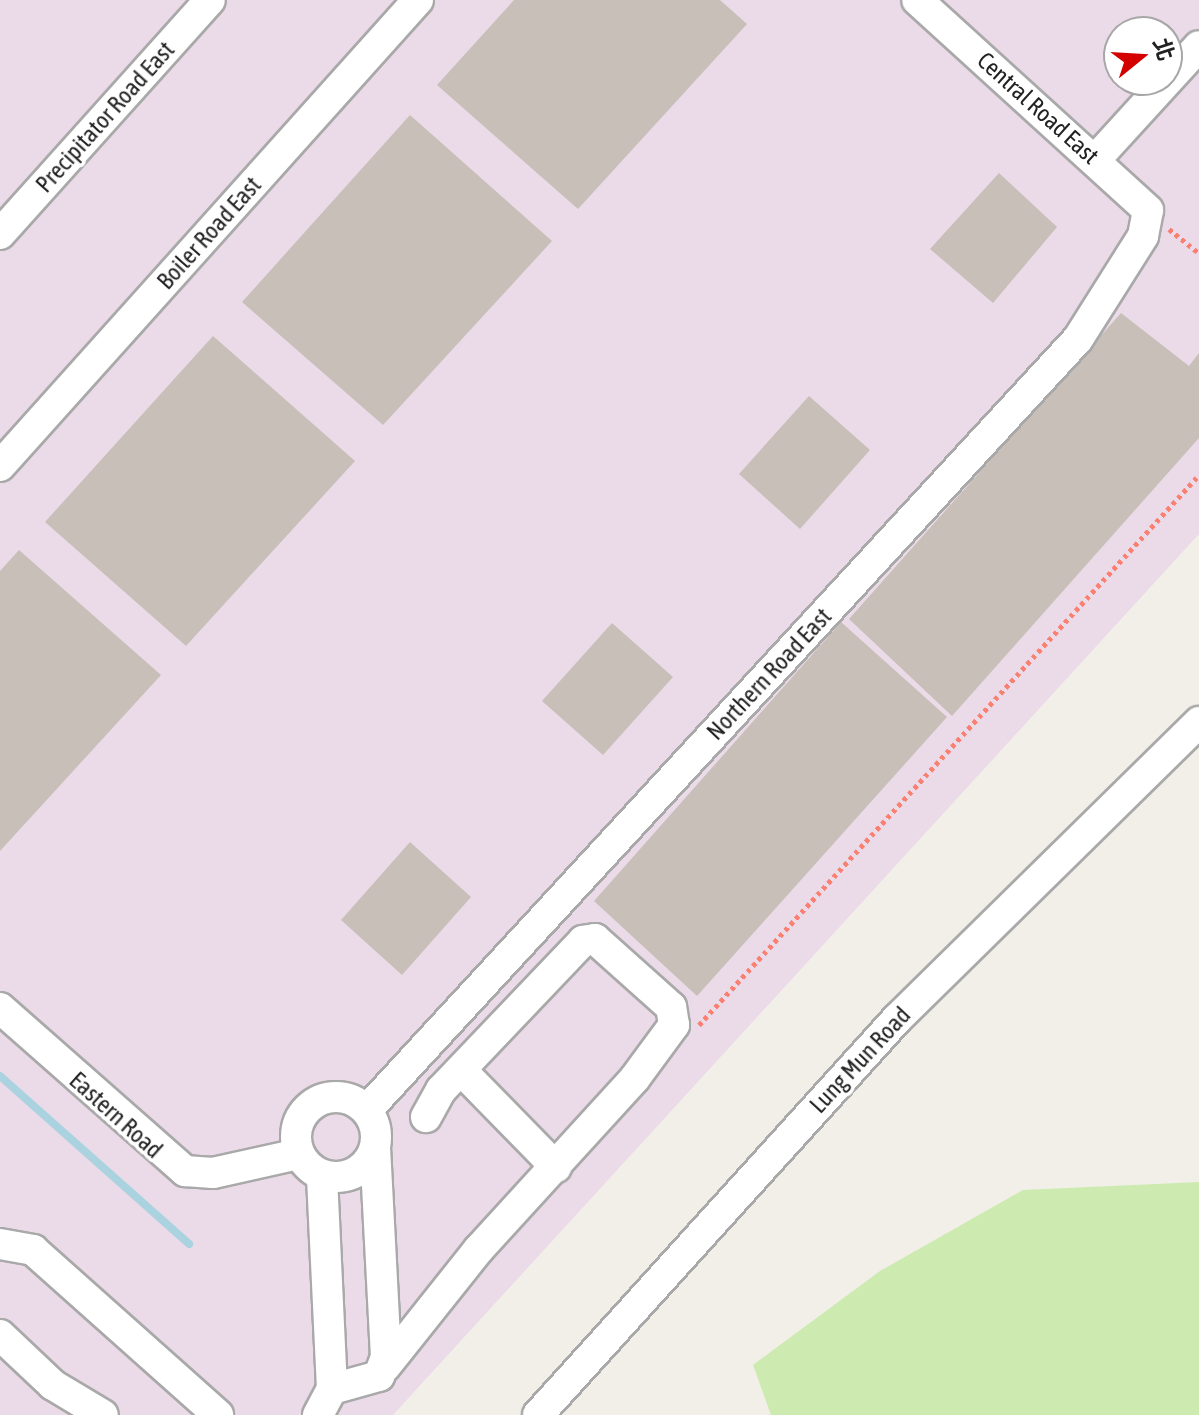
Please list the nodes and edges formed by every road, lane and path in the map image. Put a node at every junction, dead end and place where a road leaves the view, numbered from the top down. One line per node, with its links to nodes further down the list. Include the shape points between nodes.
1 (210, 0): 7 (street, Precipitator Road East)
2 (418, 0): 9 (street, Boiler Road East)
3 (917, 0): 5 (street, Central Road East)
4 (1199, 46): 5 (street)
5 (1095, 160): 6 (street, Central Road East, via 1148,210)
6 (1150, 222): 8 (path, via 1178,231); 15 (street, Northern Road East, via 1078,339)
7 (0, 234)
8 (1199, 253)
9 (0, 466)
10 (1199, 475): 13 (path, via 697,1028)
11 (1199, 722): 27 (street, Lung Mun Road, via 897,1019)
12 (0, 1008): 18 (street, Eastern Road, via 164,1159 185,1171 213,1173)
13 (674, 1025): 14 (street, via 654,990 595,939 583,941); 19 (street)
14 (461, 1070): 16 (street); 19 (street)
15 (367, 1110): 17 (street); 18 (street, via 345,1097 309,1106 296,1128)
16 (426, 1117)
17 (375, 1148): 20 (street, via 360,1170); 23 (street)
18 (299, 1154): 20 (street)
19 (556, 1167): 23 (street)
20 (322, 1175): 24 (street)
21 (0, 1244): 26 (street, via 33,1250)
22 (0, 1335): 25 (street, via 53,1385)
23 (385, 1367): 24 (street, via 379,1376)
24 (325, 1402)
25 (103, 1415)
26 (218, 1415)
27 (538, 1415)

